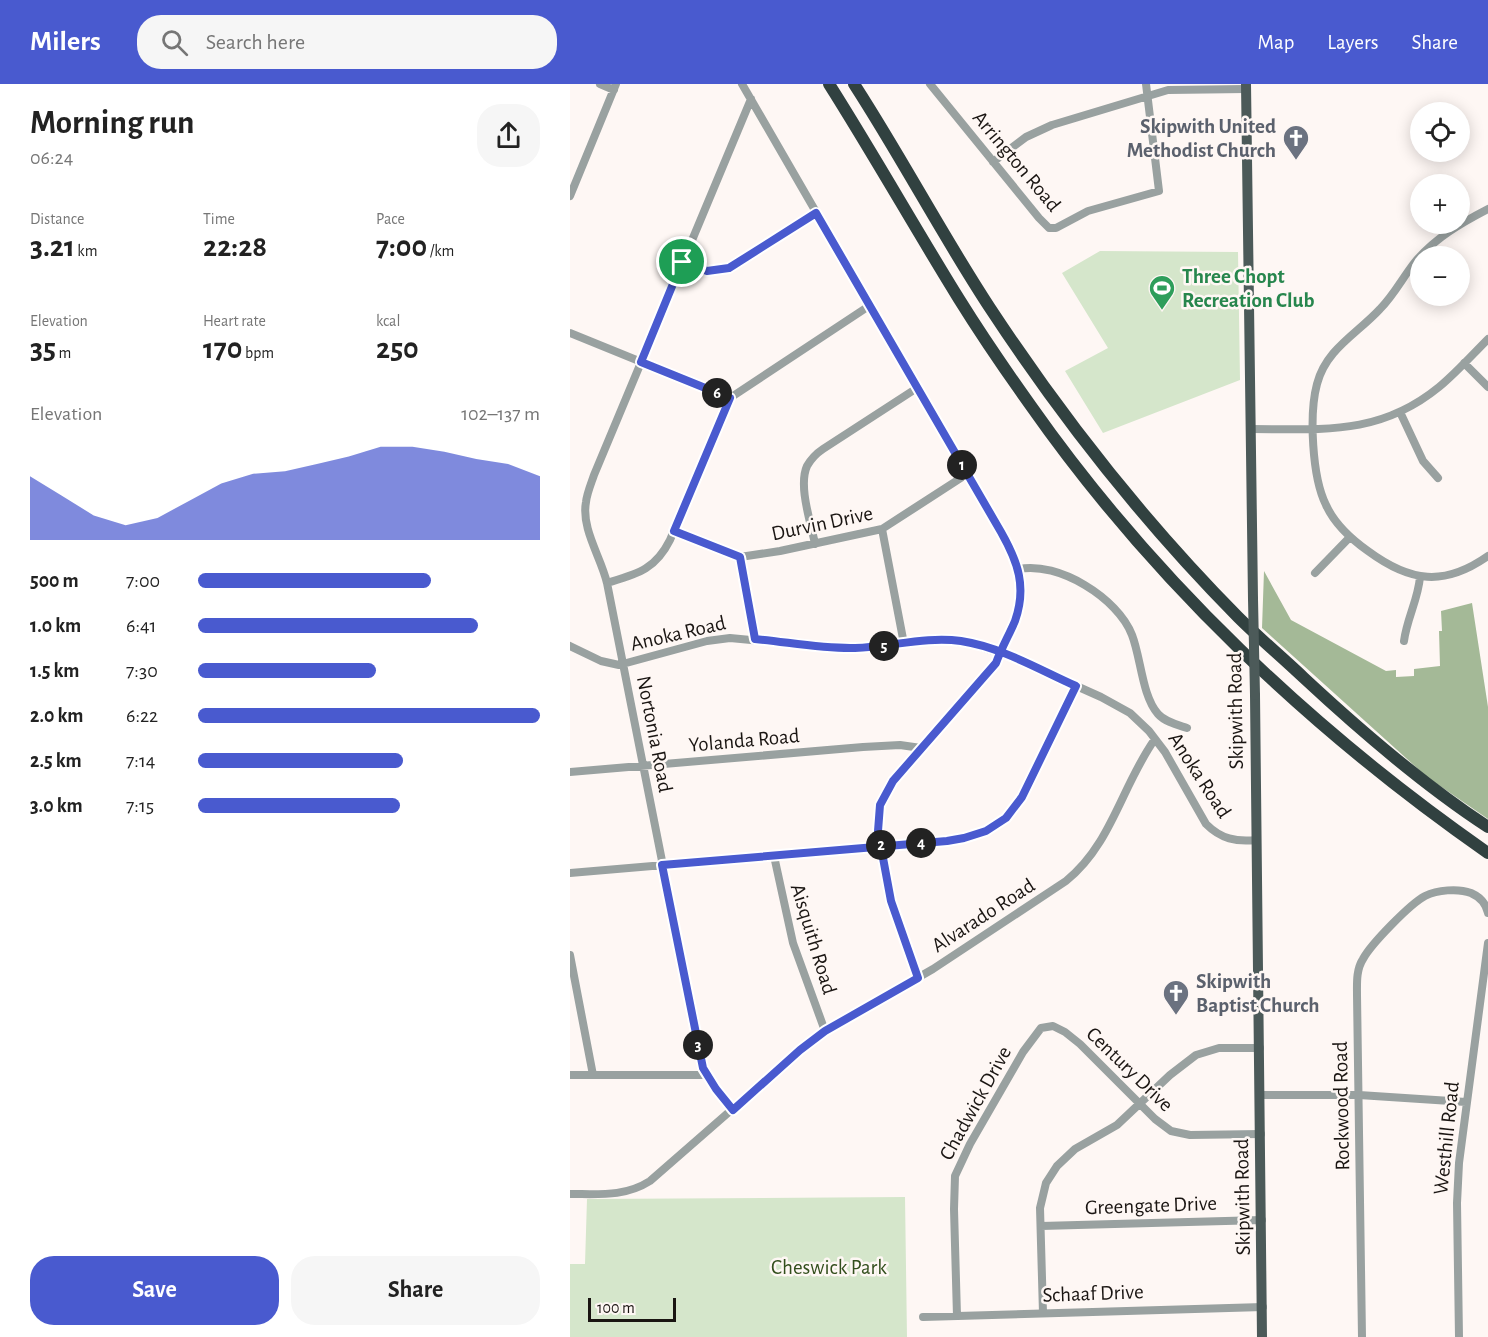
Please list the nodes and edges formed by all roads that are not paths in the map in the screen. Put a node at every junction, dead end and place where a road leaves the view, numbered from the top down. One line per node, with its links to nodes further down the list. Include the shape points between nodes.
1 (600, 84): 7 (street)
2 (742, 84): 10 (street)
3 (829, 84): 55 (highway, via 972,320 1111,509 1209,617 1312,717 1408,796)
4 (854, 84): 52 (highway, via 990,308 1049,395 1128,495 1240,618 1359,729)
5 (1146, 84): 9 (street)
6 (934, 86): 11 (street, Arrington Road)
7 (615, 87): 12 (street)
8 (1246, 87): 9 (street, via 1168,90); 26 (main road, Skipwith Road)
9 (1148, 96): 11 (street, via 1046,128); 11 (street, Arrington Road, via 1159,191 1088,211 1056,228 1046,226)
10 (751, 99): 15 (street); 16 (street, Nortonia Road)
11 (993, 162)
12 (573, 181): 13 (street)
13 (570, 196)
14 (1488, 209): 27 (street, via 1433,243 1381,308 1333,353 1317,384)
15 (816, 213): 16 (street, via 729,268 707,271); 17 (street)
16 (682, 262): 20 (street, Nortonia Road)
17 (869, 306): 23 (street); 24 (street)
18 (570, 333): 20 (street)
19 (1488, 339): 21 (street)
20 (641, 362): 24 (street); 39 (street, Nortonia Road, via 586,501 587,526)
21 (1464, 363): 22 (street); 25 (street, via 1434,391)
22 (1488, 387)
23 (917, 388): 28 (street); 33 (street, via 810,461 804,484)
24 (730, 398): 31 (street)
25 (1400, 412): 27 (street, via 1364,425); 29 (street, via 1423,461)
26 (1251, 429): 27 (street); 53 (main road, Skipwith Road, bridge)
27 (1314, 429): 32 (street, via 1320,490 1330,512)
28 (967, 474): 30 (street, Durvin Drive); 36 (street)
29 (1438, 478)
30 (882, 529): 33 (street, Durvin Drive); 42 (street)
31 (674, 531): 35 (street); 39 (street, via 651,566)
32 (1350, 537): 37 (street); 38 (street, via 1393,568)
33 (815, 544): 35 (street, Durvin Drive)
34 (1488, 556): 38 (street, via 1455,574)
35 (740, 557): 40 (street)
36 (1019, 569): 44 (street, via 1018,610); 47 (street, via 1066,575 1120,614 1134,638 1153,708 1164,719)
37 (1316, 573)
38 (1420, 577): 41 (street)
39 (607, 583): 45 (street, Nortonia Road)
40 (755, 639): 42 (street, Anoka Road, via 836,648); 45 (street, Anoka Road, via 715,640)
41 (1404, 640)
42 (904, 644): 44 (street, Anoka Road, via 950,640)
43 (570, 646): 45 (street, Anoka Road, via 601,661)
44 (1000, 653): 46 (street, Anoka Road); 49 (street, via 996,663)
45 (623, 665): 50 (street, Nortonia Road)
46 (1076, 686): 48 (street, Anoka Road, via 1130,714); 54 (street, via 1029,785 997,825 964,838)
47 (1187, 728)
48 (1155, 739): 53 (street, Anoka Road, via 1212,831 1227,839); 62 (street, Alvarado Road, via 1113,821 1082,868)
49 (921, 748): 50 (street, Yolanda Road, via 863,747); 54 (street, via 880,802)
50 (643, 766): 51 (street, Yolanda Road); 57 (street, Nortonia Road)
51 (570, 772)
52 (1488, 827)
53 (1256, 840): 65 (main road, Skipwith Road)
54 (881, 846): 56 (street); 62 (street, via 893,908)
55 (1488, 853)
56 (774, 856): 57 (street); 64 (street, Aisquith Road, via 793,943)
57 (662, 865): 58 (street); 68 (street, Nortonia Road)
58 (570, 873)
59 (1488, 913): 70 (street, Rockwood Road, via 1482,899 1465,891 1440,892 1421,899 1368,951 1359,967 1357,986)
60 (1488, 943): 71 (street, Westhill Road)
61 (570, 955): 67 (street)
62 (918, 978): 64 (street, Alvarado Road)
63 (1048, 1026): 72 (street, Century Drive, via 1057,1027 1080,1044); 80 (street, Chadwick Drive, via 1036,1032 1028,1043 955,1176)
64 (825, 1031): 73 (street, Alvarado Road)
65 (1260, 1048): 69 (main road, Skipwith Road); 72 (street, via 1219,1048 1196,1055)
66 (570, 1075): 67 (street)
67 (593, 1075): 68 (street)
68 (706, 1075): 73 (street, Nortonia Road)
69 (1260, 1095): 70 (street); 74 (main road, Skipwith Road)
70 (1359, 1095): 71 (street); 83 (street, Rockwood Road)
71 (1467, 1102): 84 (street, Westhill Road, via 1457,1189)
72 (1140, 1104): 74 (street, Century Drive, via 1166,1127 1183,1134); 77 (street, via 1117,1125 1075,1149 1057,1166 1043,1193)
73 (733, 1110): 75 (street, Alvarado Road, via 641,1187 623,1193)
74 (1261, 1134): 76 (main road, Skipwith Road)
75 (570, 1194)
76 (1262, 1220): 77 (street, Greengate Drive); 78 (main road, Skipwith Road)
77 (1041, 1226): 79 (street)
78 (1263, 1307): 79 (street, Schaaf Drive); 82 (main road, Skipwith Road)
79 (1043, 1313): 80 (street, Schaaf Drive)
80 (957, 1316): 81 (street, Schaaf Drive)
81 (923, 1317)
82 (1263, 1337)
83 (1362, 1337)
84 (1459, 1337)

